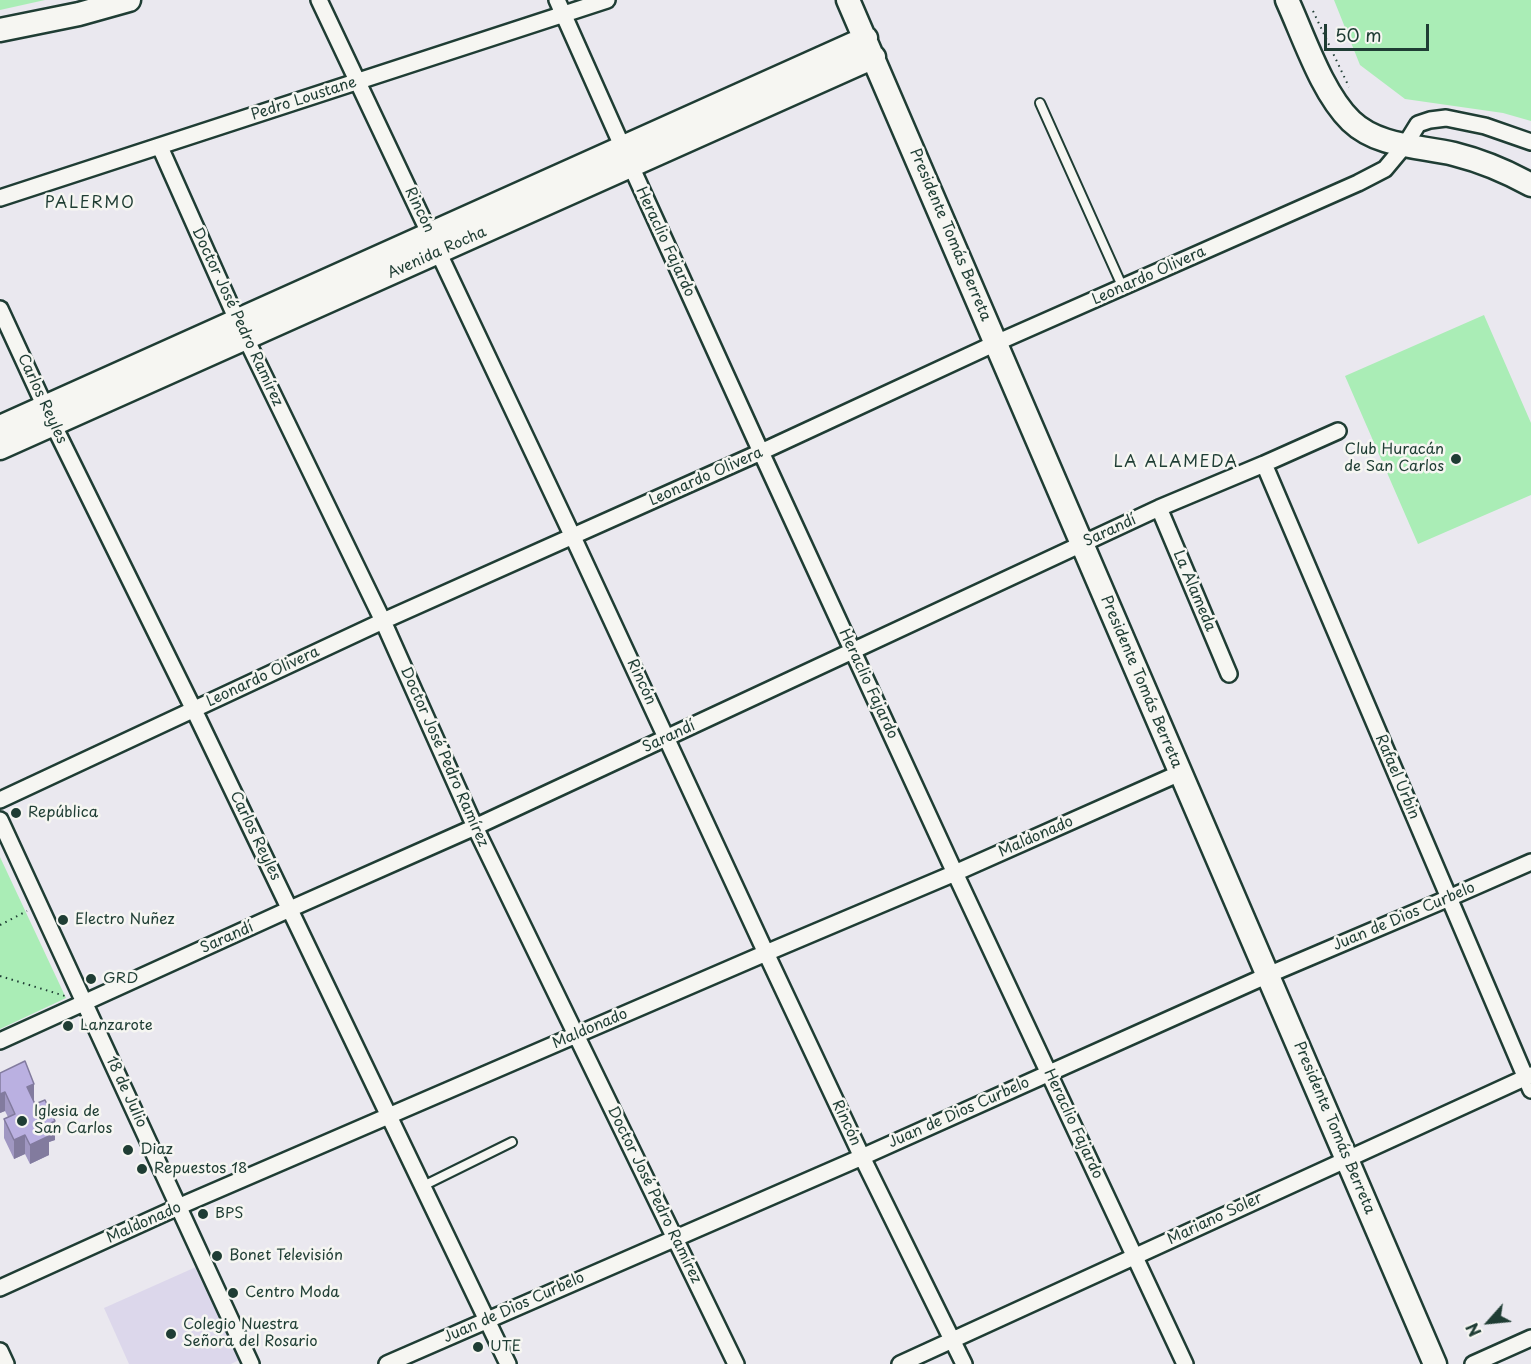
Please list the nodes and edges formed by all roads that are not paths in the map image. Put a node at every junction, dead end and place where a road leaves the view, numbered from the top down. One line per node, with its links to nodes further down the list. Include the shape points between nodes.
1 (129, 0): 7 (street)
2 (320, 0): 9 (street, Rincón)
3 (607, 0): 6 (street, Pedro Loustane)
4 (848, 0): 8 (street, Presidente Tomás Berreta)
5 (1287, 0): 12 (street, via 1335,102 1371,136)
6 (560, 7): 9 (street, Pedro Loustane); 14 (street, Heraclio Fajardo)
7 (0, 30)
8 (870, 48): 14 (street, Avenida Rocha); 21 (street, Presidente Tomás Berreta)
9 (357, 81): 13 (street, Pedro Loustane); 17 (street, Rincón)
10 (1040, 103): 18 (lane)
11 (1531, 142): 12 (street, Leonardo Olivera, via 1446,118 1418,124)
12 (1405, 145): 15 (street, via 1482,162); 18 (street, Leonardo Olivera, via 1385,169 1358,183)
13 (160, 147): 16 (street, Pedro Loustane); 20 (street, Doctor José Pedro Ramírez)
14 (627, 157): 17 (street, Avenida Rocha); 26 (street, Heraclio Fajardo)
15 (1531, 185)
16 (0, 198)
17 (435, 243): 20 (street, Avenida Rocha); 29 (street, Rincón)
18 (1123, 288): 21 (street, Leonardo Olivera)
19 (0, 309): 22 (street, Carlos Reyles)
20 (241, 330): 22 (street, Avenida Rocha); 31 (street, Doctor José Pedro Ramírez)
21 (996, 344): 26 (street, Leonardo Olivera); 30 (street, Presidente Tomás Berreta)
22 (49, 415): 23 (street, Avenida Rocha); 25 (street, Avenida Rocha); 34 (street, Carlos Reyles)
23 (0, 427)
24 (1338, 431): 27 (street, Sarandí)
25 (0, 448)
26 (761, 452): 29 (street, Leonardo Olivera); 32 (street, Heraclio Fajardo)
27 (1264, 464): 28 (street, Sarandí); 42 (street, Rafael Urbin)
28 (1159, 508): 30 (street, Sarandí); 33 (street, La Alameda)
29 (573, 537): 31 (street, Leonardo Olivera); 35 (street, Rincón)
30 (1082, 543): 32 (street, Sarandí); 36 (street, Presidente Tomás Berreta)
31 (383, 621): 34 (street, Leonardo Olivera); 39 (street, Doctor José Pedro Ramírez)
32 (853, 651): 35 (street, Sarandí); 41 (street, Heraclio Fajardo)
33 (1229, 674)
34 (194, 710): 37 (street, Leonardo Olivera); 43 (street, Carlos Reyles)
35 (667, 738): 39 (street, Sarandí); 44 (street, Rincón)
36 (1180, 773): 41 (street, Maldonado); 45 (street, Presidente Tomás Berreta)
37 (0, 800)
38 (0, 820): 46 (street, 18 de Julio)
39 (475, 827): 43 (street, Sarandí); 47 (street, Doctor José Pedro Ramírez)
40 (1531, 862): 42 (street, Juan de Dios Curbelo)
41 (955, 873): 44 (street, Maldonado); 49 (street, Heraclio Fajardo)
42 (1449, 898): 45 (street, Juan de Dios Curbelo); 50 (street, Rafael Urbin)
43 (290, 909): 46 (street, Sarandí); 51 (street, Carlos Reyles)
44 (766, 953): 47 (street, Maldonado); 53 (street, Rincón)
45 (1268, 975): 49 (street, Juan de Dios Curbelo); 54 (street, Presidente Tomás Berreta)
46 (85, 1002): 48 (street, Sarandí); 56 (street, 18 de Julio)
47 (576, 1035): 51 (street, Maldonado); 57 (street, Doctor José Pedro Ramírez)
48 (0, 1041)
49 (1050, 1073): 53 (street, Juan de Dios Curbelo); 58 (street, Heraclio Fajardo)
50 (1529, 1081): 54 (street, Mariano Soler)
51 (389, 1115): 55 (street, Carlos Reyles); 56 (street, Maldonado)
52 (512, 1142): 55 (lane)
53 (862, 1157): 57 (street, Juan de Dios Curbelo); 62 (street, Rincón)
54 (1347, 1159): 58 (street, Mariano Soler); 72 (street, Presidente Tomás Berreta)
55 (423, 1186): 60 (street, Carlos Reyles)
56 (179, 1207): 59 (street, Maldonado); 65 (street, 18 de Julio)
57 (676, 1238): 60 (street, Juan de Dios Curbelo); 68 (street, Doctor José Pedro Ramírez)
58 (1135, 1256): 62 (street, Mariano Soler); 71 (street, Heraclio Fajardo)
59 (0, 1288)
60 (487, 1320): 66 (street, Juan de Dios Curbelo); 67 (street, Carlos Reyles)
61 (1531, 1338): 73 (street)
62 (952, 1340): 69 (street, Mariano Soler); 70 (street, Rincón)
63 (0, 1351): 64 (street)
64 (6, 1364)
65 (251, 1364)
66 (387, 1364)
67 (508, 1364)
68 (736, 1364)
69 (900, 1364)
70 (964, 1364)
71 (1185, 1364)
72 (1435, 1364)
73 (1473, 1364)

